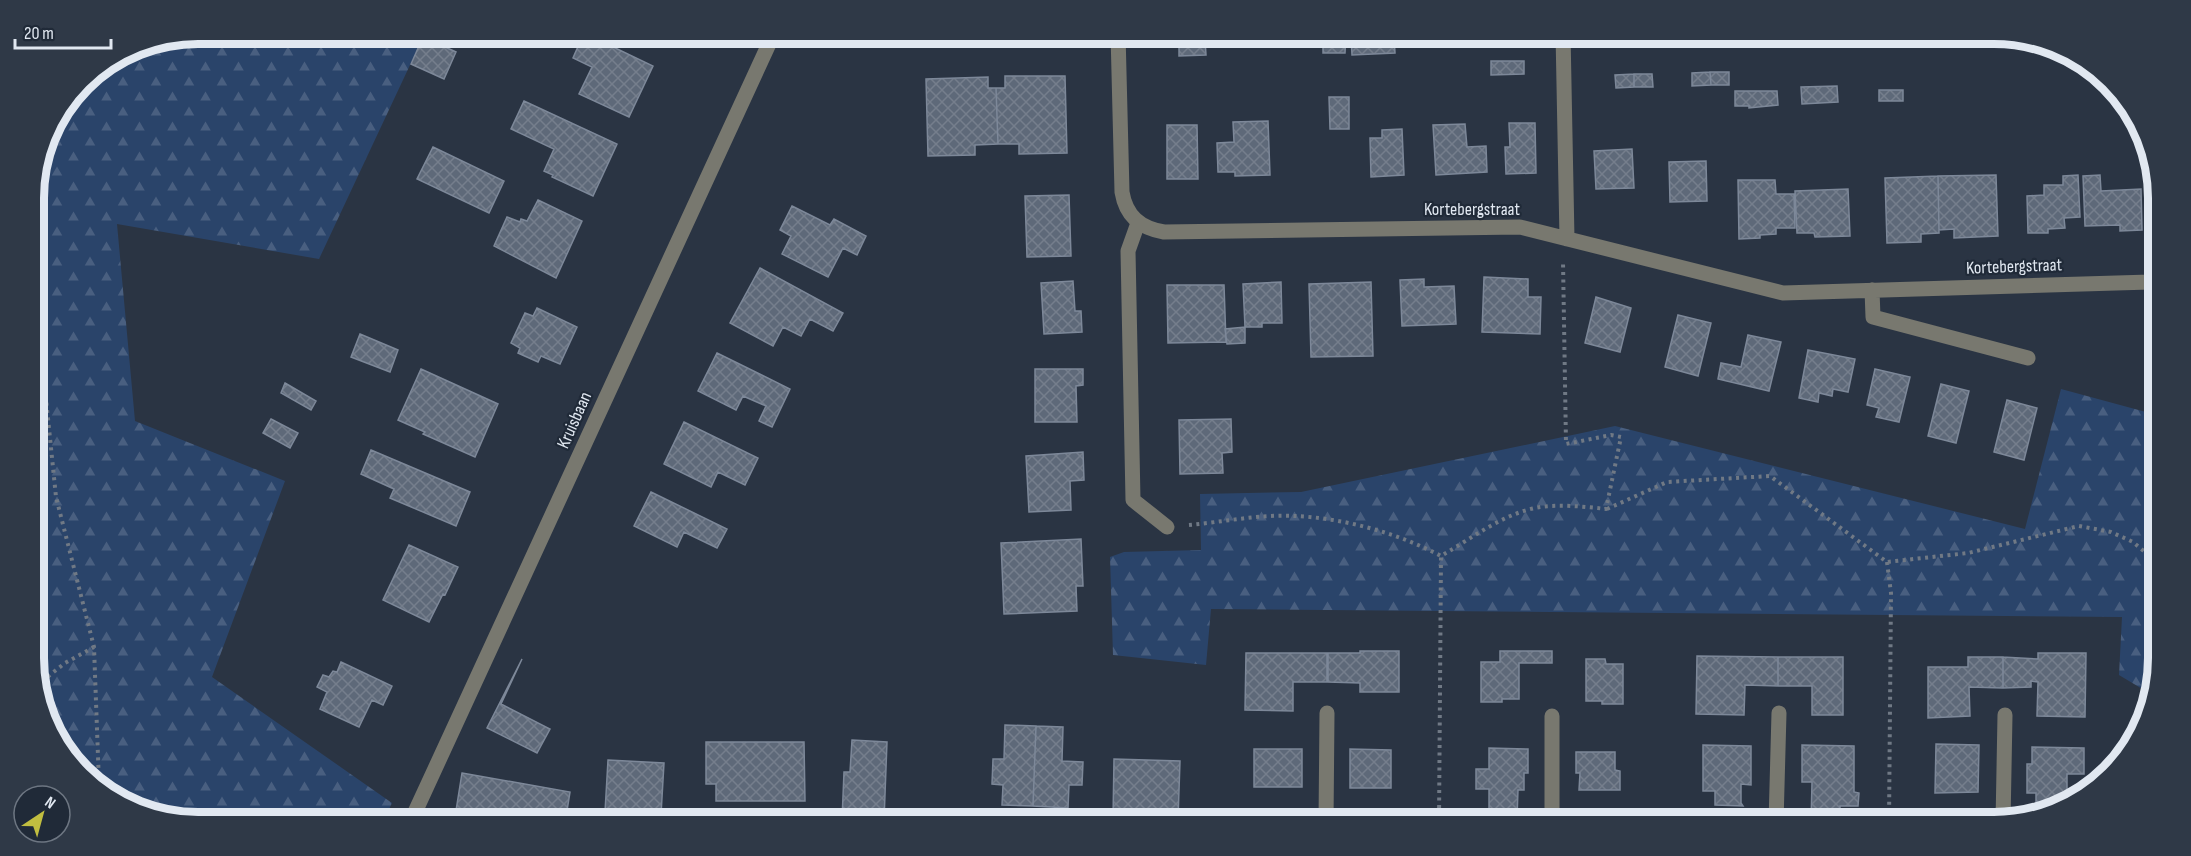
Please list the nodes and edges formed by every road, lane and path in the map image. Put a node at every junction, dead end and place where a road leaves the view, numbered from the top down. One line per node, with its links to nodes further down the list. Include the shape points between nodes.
1 (769, 44): 22 (street, Kruisbaan)
2 (1118, 44): 4 (street, via 1122,192 1124,204)
3 (1563, 44): 5 (street)
4 (1138, 223): 5 (street, Kortebergstraat, via 1164,232 1520,227); 11 (street, via 1128,251 1133,500)
5 (1567, 238): 7 (street, Kortebergstraat, via 1783,293); 10 (path, via 1562,264 1566,444 1611,435 1621,437)
6 (2148, 282): 7 (street, Kortebergstraat)
7 (1872, 290): 8 (street, via 1873,317)
8 (2028, 358)
9 (44, 379): 15 (path, via 56,497)
10 (1606, 509): 13 (path, via 1548,506 1519,513); 14 (path, via 1667,482 1770,476)
11 (1167, 527): 13 (path, via 1294,516 1366,528)
12 (2148, 555): 14 (path, via 2111,532 2079,526 1968,553)
13 (1441, 556): 24 (path)
14 (1887, 562): 27 (path)
15 (94, 647): 16 (path); 21 (path)
16 (45, 679)
17 (1327, 713): 23 (street)
18 (1779, 713): 26 (street)
19 (2005, 715): 28 (street)
20 (1552, 717): 25 (street)
21 (99, 776)
22 (415, 812)
23 (1326, 812)
24 (1439, 812)
25 (1552, 812)
26 (1776, 812)
27 (1888, 812)
28 (2003, 812)

